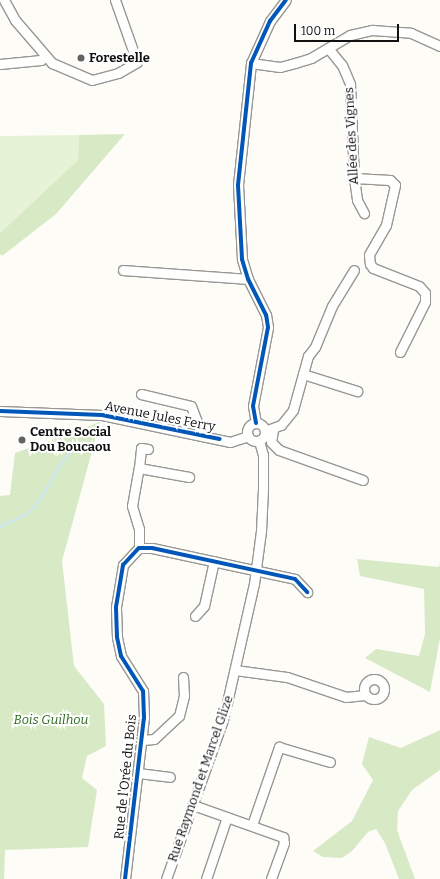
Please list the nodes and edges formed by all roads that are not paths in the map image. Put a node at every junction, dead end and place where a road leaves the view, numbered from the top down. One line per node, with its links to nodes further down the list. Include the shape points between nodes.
1 (4, 0): 6 (street, via 15,20)
2 (115, 0): 6 (street, via 137,62 118,73 92,80 52,62)
3 (281, 2): 7 (street)
4 (440, 46): 5 (street, via 411,33 372,30 350,35)
5 (328, 48): 7 (street, via 311,58 280,67); 9 (street, Allée des Vignes, via 342,65 350,84)
6 (45, 56): 8 (street, via 41,60)
7 (252, 63): 13 (street, via 238,198 242,259)
8 (0, 64)
9 (354, 178): 10 (street, Allée des Vignes, via 357,200); 14 (street, via 390,180 395,185 386,225 369,255 369,260 373,268 419,286 425,293 425,302)
10 (364, 213)
11 (123, 270): 13 (street)
12 (354, 270): 15 (street, via 332,306 315,347 308,356)
13 (248, 279): 19 (street, via 264,308 268,327 253,406)
14 (400, 352)
15 (303, 374): 16 (street); 20 (street, via 293,410 286,420)
16 (357, 391)
17 (141, 394): 21 (street, via 191,406)
18 (0, 411): 21 (street, Avenue Jules Ferry, via 102,415)
19 (256, 423): 20 (street); 22 (street, via 248,427)
20 (269, 430): 23 (street); 27 (street, via 271,442 279,450)
21 (202, 435): 22 (street, Avenue Jules Ferry, via 230,442)
22 (248, 436): 23 (street, via 252,441)
23 (260, 441): 30 (street, Rue Raymond et Marcel Glize, via 263,454 263,488)
24 (148, 449): 25 (street, via 141,448)
25 (139, 468): 26 (street); 28 (street, via 132,506 139,529)
26 (189, 477)
27 (363, 480)
28 (139, 548): 29 (street, via 152,548); 36 (street, Rue de l'Orée du Bois, via 123,565 116,607 116,637 121,656 143,692)
29 (214, 561): 30 (street); 32 (street, via 204,606)
30 (256, 571): 31 (street, via 295,579); 33 (street, Rue Raymond et Marcel Glize)
31 (307, 592)
32 (195, 616)
33 (235, 670): 35 (street, via 287,677 346,698); 40 (street, Rue Raymond et Marcel Glize, via 223,720)
34 (183, 677): 36 (street, via 184,696 179,716 154,739)
35 (365, 695)
36 (142, 740): 38 (street, Rue de l'Orée du Bois)
37 (330, 762): 42 (street, via 280,747)
38 (138, 773): 39 (street); 43 (street, Rue de l'Orée du Bois)
39 (170, 777)
40 (193, 805): 41 (street); 44 (street, Rue Raymond et Marcel Glize)
41 (227, 818): 42 (street); 45 (street)
42 (252, 825): 46 (street, via 276,834 284,840)
43 (125, 879)
44 (166, 879)
45 (206, 879)
46 (271, 879)

